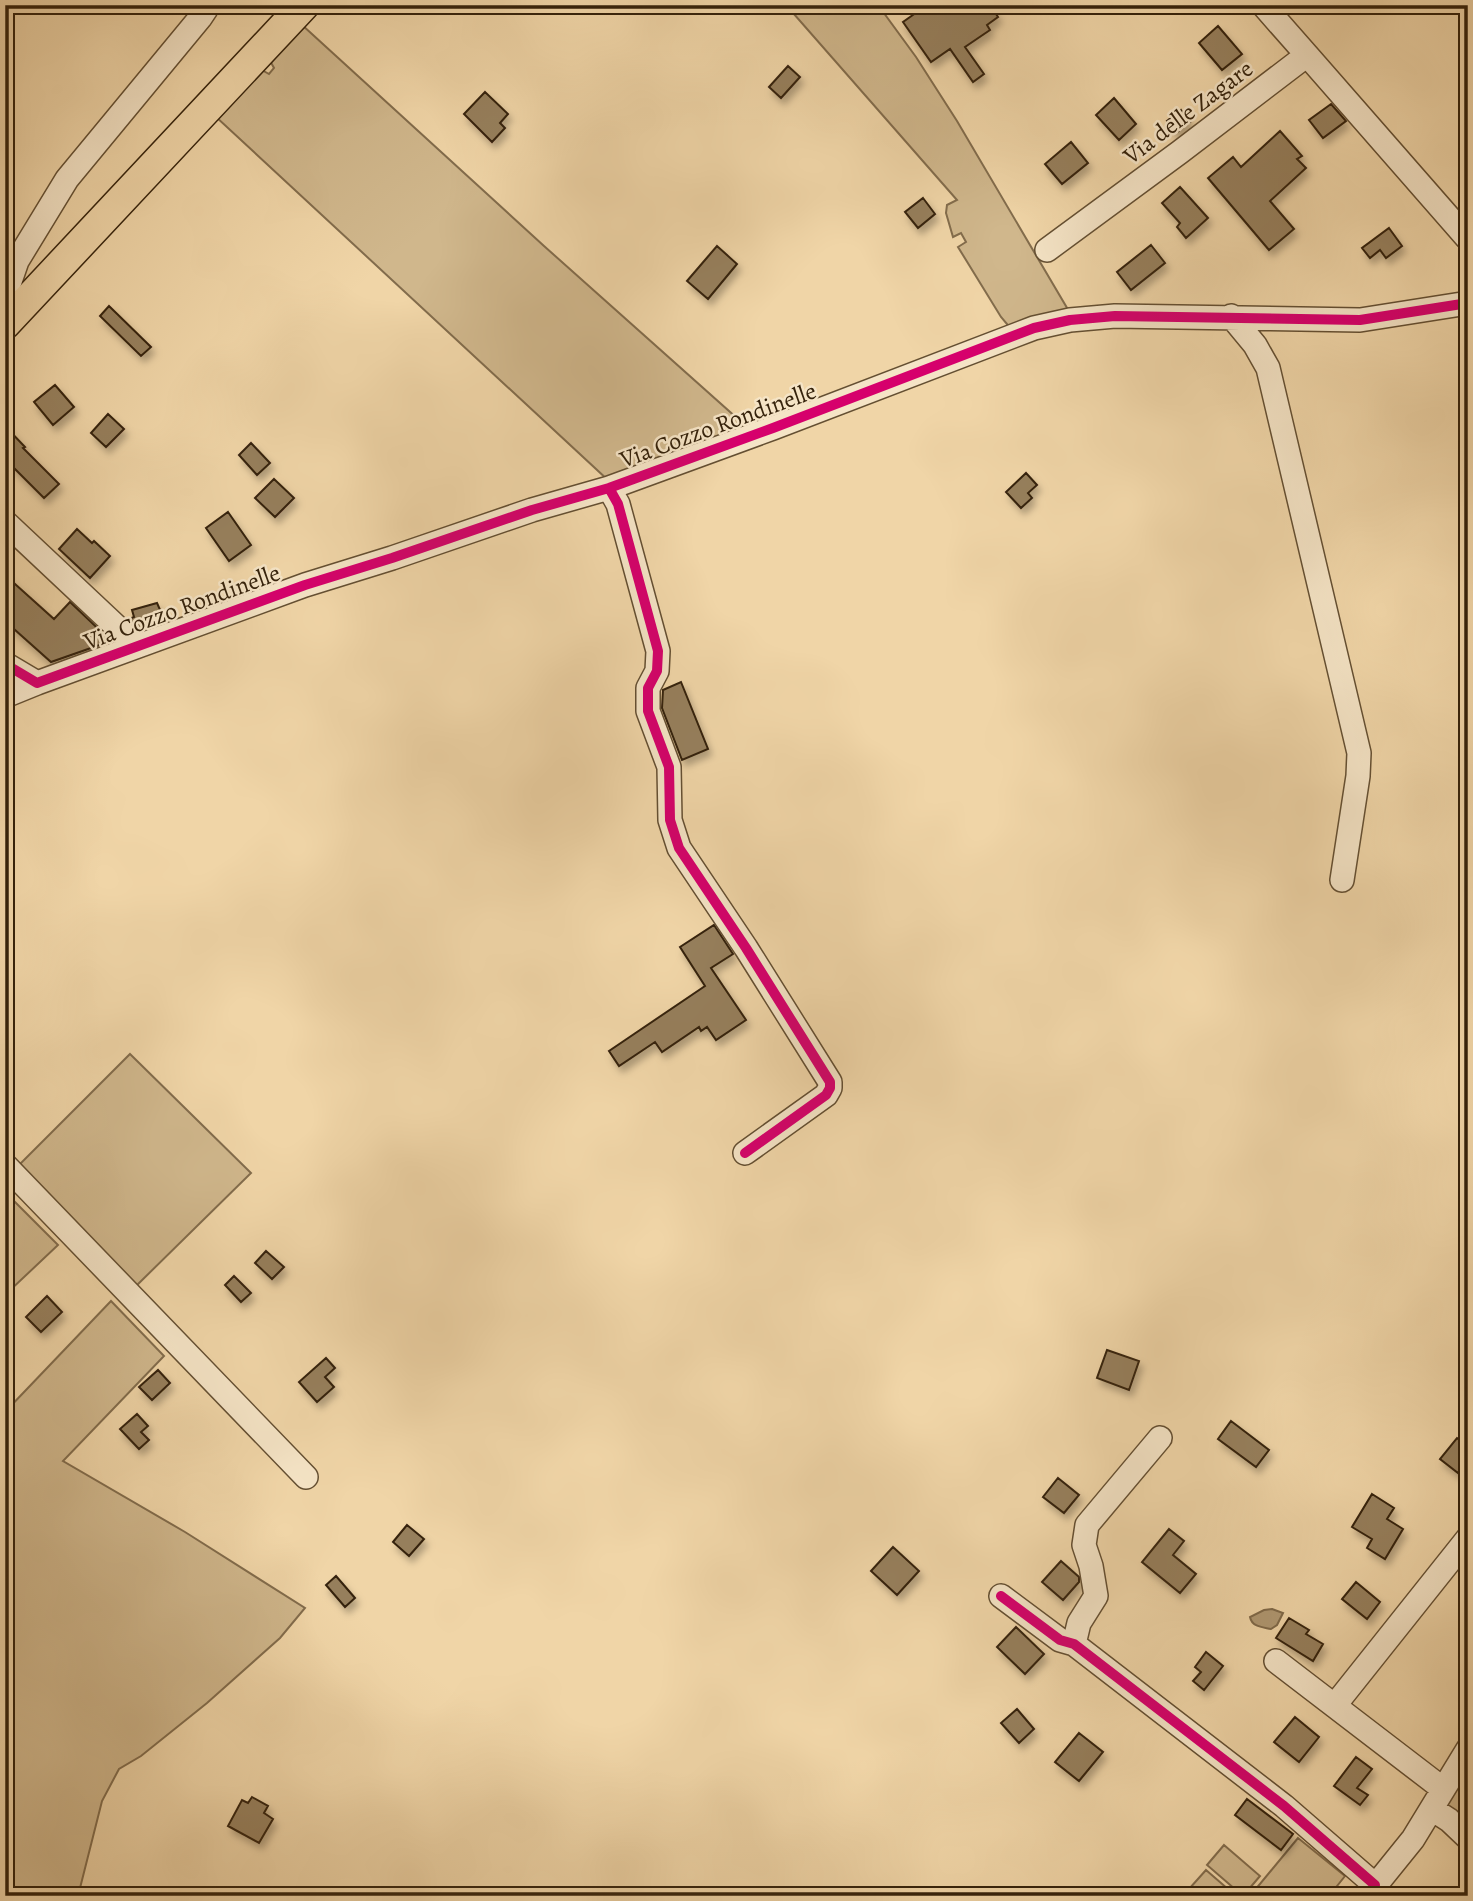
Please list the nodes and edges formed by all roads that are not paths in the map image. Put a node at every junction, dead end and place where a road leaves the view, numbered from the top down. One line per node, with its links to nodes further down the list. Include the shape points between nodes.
1 (304, 5): 10 (main road)
2 (1263, 5): 4 (street)
3 (206, 6): 7 (street, via 67,179 17,261)
4 (1307, 55): 5 (street); 6 (street, Via delle Zagare)
5 (1467, 239)
6 (1047, 250)
7 (5, 296)
8 (1468, 303): 9 (street, Via Cozzo Rondinelle, via 1360,320)
9 (1231, 316): 11 (street, Via Cozzo Rondinelle, via 1096,316 1034,328); 17 (street, via 1268,368 1359,753)
10 (5, 324)
11 (610, 488): 13 (street, Via Cozzo Rondinelle, via 305,585); 18 (street, via 658,651 657,671 648,688 648,711 669,767 673,832 830,1082 826,1095)
12 (5, 522): 13 (street)
13 (136, 646): 15 (street, Via Cozzo Rondinelle)
14 (5, 664): 15 (street)
15 (37, 683): 16 (street, Via Cozzo Rondinelle)
16 (5, 696)
17 (1342, 880)
18 (745, 1153)
19 (5, 1165): 23 (street)
20 (5, 1184): 22 (street)
21 (1160, 1438): 26 (street, via 1087,1525 1084,1545 1097,1596 1079,1623)
22 (265, 1452)
23 (306, 1477)
24 (1468, 1538): 28 (street)
25 (1001, 1596): 26 (street, via 1060,1640)
26 (1074, 1644): 32 (street, via 1284,1806)
27 (1276, 1661): 28 (street)
28 (1335, 1705): 30 (street)
29 (1468, 1749): 30 (street)
30 (1438, 1799): 31 (street, via 1449,1820); 32 (street)
31 (1468, 1838)
32 (1371, 1891)

